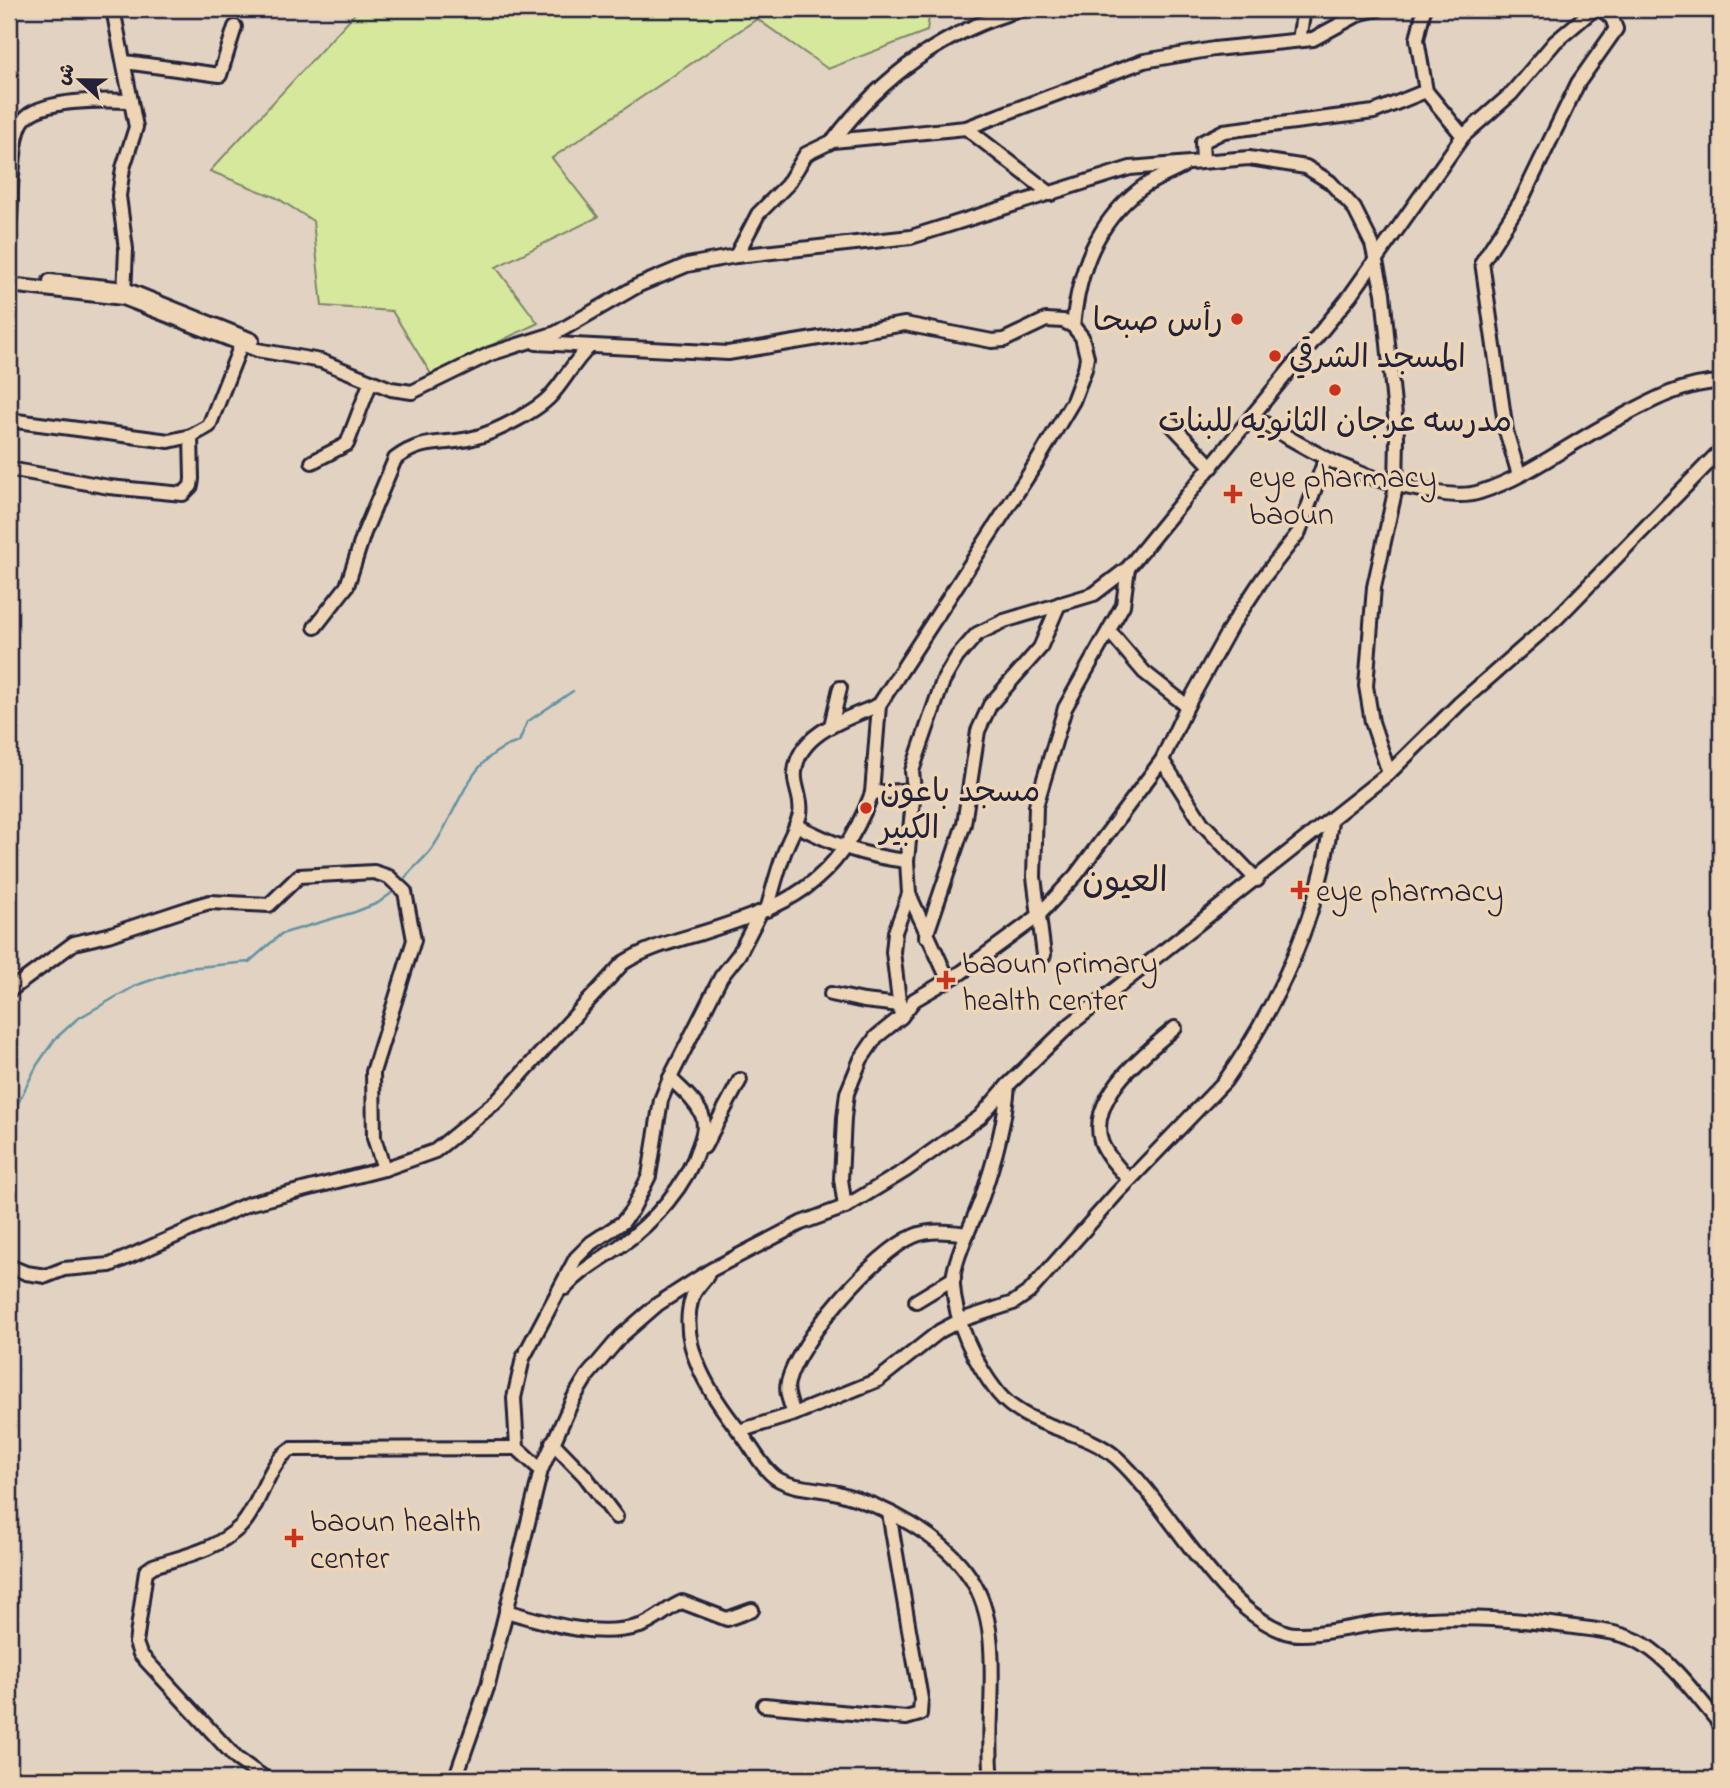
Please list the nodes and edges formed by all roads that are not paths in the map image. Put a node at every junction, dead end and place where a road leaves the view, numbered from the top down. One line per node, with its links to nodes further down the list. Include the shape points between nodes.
1 (113, 9): 10 (street)
2 (1023, 9): 15 (street, via 966,28 911,61 886,81)
3 (1304, 9): 9 (street)
4 (1378, 9): 9 (street, via 1361,13 1321,37)
5 (1424, 9): 11 (street, via 1416,39)
6 (1594, 9): 14 (street, via 1555,41 1511,94)
7 (1601, 9): 39 (street, via 1616,29 1578,83 1521,201 1482,262 1504,422)
8 (235, 27): 10 (street, via 220,75)
9 (1299, 40): 13 (street, via 1144,61)
10 (124, 62): 12 (street)
11 (1426, 91): 14 (street); 16 (street, via 1374,112 1224,131 1204,139)
12 (131, 101): 18 (street, via 62,104 34,111 23,121 16,141); 23 (street, via 136,127 119,197 126,249)
13 (966, 128): 15 (street); 17 (street)
14 (1463, 136): 20 (street)
15 (833, 141): 19 (street, via 806,154 787,184 758,214)
16 (1196, 162): 17 (street, via 1118,171); 20 (street, via 1271,159 1324,176 1354,208); 24 (street, via 1139,190 1107,224 1082,271)
17 (1051, 194): 19 (street, via 911,237)
18 (9, 224)
19 (736, 256): 26 (street, via 665,273)
20 (1377, 259): 30 (street); 40 (street, via 1397,436)
21 (9, 277): 23 (street)
22 (9, 285): 23 (street)
23 (124, 294): 25 (street)
24 (1073, 326): 27 (street, via 1046,320 992,341 905,324 728,353); 46 (street, via 1082,337 1087,357 1073,401)
25 (243, 341): 28 (street, via 321,361); 33 (street, via 209,426)
26 (532, 343): 27 (street); 28 (street, via 491,354 412,392)
27 (590, 346): 43 (street, via 572,363 552,396 533,409 473,439 440,440 395,459 348,586)
28 (371, 381): 36 (street, via 348,443)
29 (1721, 383): 39 (street, via 1677,389)
30 (1252, 416): 35 (street); 37 (street)
31 (9, 420): 33 (street, via 169,441)
32 (1171, 424): 37 (street)
33 (191, 436): 38 (street, via 192,479 183,494 109,487)
34 (1721, 450): 50 (street, via 1556,619)
35 (1325, 460): 40 (street); 47 (street, via 1299,532 1246,602)
36 (312, 462)
37 (1212, 467): 41 (street)
38 (9, 469)
39 (1519, 475): 40 (street, via 1468,496)
40 (1396, 487): 50 (street, via 1374,587 1367,654 1368,706)
41 (1128, 568): 42 (street, via 1094,594); 44 (street, via 1123,605)
42 (1059, 604): 51 (street, via 989,627 963,649 943,681 928,719 912,771); 61 (street, via 1040,648 990,705 978,731 964,824)
43 (315, 628)
44 (1110, 632): 47 (street, via 1150,678); 60 (street, via 1065,708 1042,780 1033,820)
45 (840, 688): 48 (street)
46 (879, 705): 48 (street); 52 (street)
47 (1187, 706): 49 (street)
48 (831, 726): 54 (street, via 807,745 795,769 801,803)
49 (1162, 760): 57 (street, via 1202,822); 60 (street, via 1076,875)
50 (1389, 773): 53 (street)
51 (914, 790): 52 (street); 56 (street)
52 (872, 793): 55 (street)
53 (1331, 821): 57 (street); 73 (street, via 1318,884 1257,1032 1225,1081)
54 (796, 825): 55 (street); 59 (street)
55 (845, 850): 56 (street); 59 (street, via 830,870)
56 (907, 861): 58 (street)
57 (1257, 880): 70 (street, via 1071,1024)
58 (909, 894): 61 (street); 66 (street, via 894,942)
59 (763, 912): 68 (street, via 721,977); 72 (street, via 647,949 624,963 498,1100 435,1151)
60 (1037, 917): 62 (street); 63 (street)
61 (926, 936): 63 (street)
62 (1044, 956)
63 (948, 979): 66 (street)
64 (9, 991): 72 (street, via 74,943 196,906 210,902 269,905 299,876 374,872 389,877 405,892 414,940 373,1072 374,1138)
65 (831, 994): 66 (street)
66 (900, 1011): 74 (street, via 861,1059 847,1093 841,1179)
67 (1175, 1028): 73 (street, via 1128,1072 1101,1108 1101,1143)
68 (670, 1078): 71 (street, via 702,1116 704,1132); 79 (street, via 656,1125 649,1176 632,1210 576,1258)
69 (740, 1080): 71 (street, via 716,1130)
70 (1008, 1085): 74 (street, via 980,1117 906,1170); 75 (street, via 1000,1142)
71 (695, 1159): 79 (street, via 645,1226 578,1273)
72 (384, 1169): 76 (street, via 248,1204 110,1265 64,1269 46,1276)
73 (1129, 1180): 81 (street, via 1029,1292 1004,1307)
74 (845, 1206): 77 (street)
75 (968, 1234): 78 (street); 82 (street, via 933,1232 905,1240 846,1294 809,1340 788,1380)
76 (9, 1266)
77 (711, 1270): 83 (street, via 693,1295 691,1335 713,1396); 84 (street, via 658,1304 621,1336 587,1376)
78 (954, 1278): 80 (street); 81 (street)
79 (560, 1293): 85 (street, via 517,1374)
80 (916, 1301)
81 (961, 1320): 82 (street, via 878,1380); 92 (street, via 975,1357 1006,1402 1117,1459 1205,1566 1251,1612 1271,1625 1293,1634 1484,1616 1601,1630 1628,1637 1654,1652)
82 (794, 1414): 83 (street)
83 (739, 1432): 87 (street, via 778,1479 841,1494)
84 (552, 1442): 86 (street); 88 (street)
85 (517, 1448): 86 (street); 93 (street, via 292,1449 280,1460 242,1525 213,1548 146,1571 136,1643 140,1654 237,1759)
86 (541, 1470): 90 (street)
87 (889, 1513): 91 (street, via 920,1714 906,1718); 95 (street, via 956,1559 985,1606)
88 (616, 1517)
89 (752, 1610): 90 (street, via 727,1619 681,1602 650,1622 605,1630 561,1626)
90 (506, 1611): 94 (street, via 480,1711)
91 (764, 1705)
92 (1721, 1725)
93 (266, 1779)
94 (455, 1779)
95 (992, 1779)

